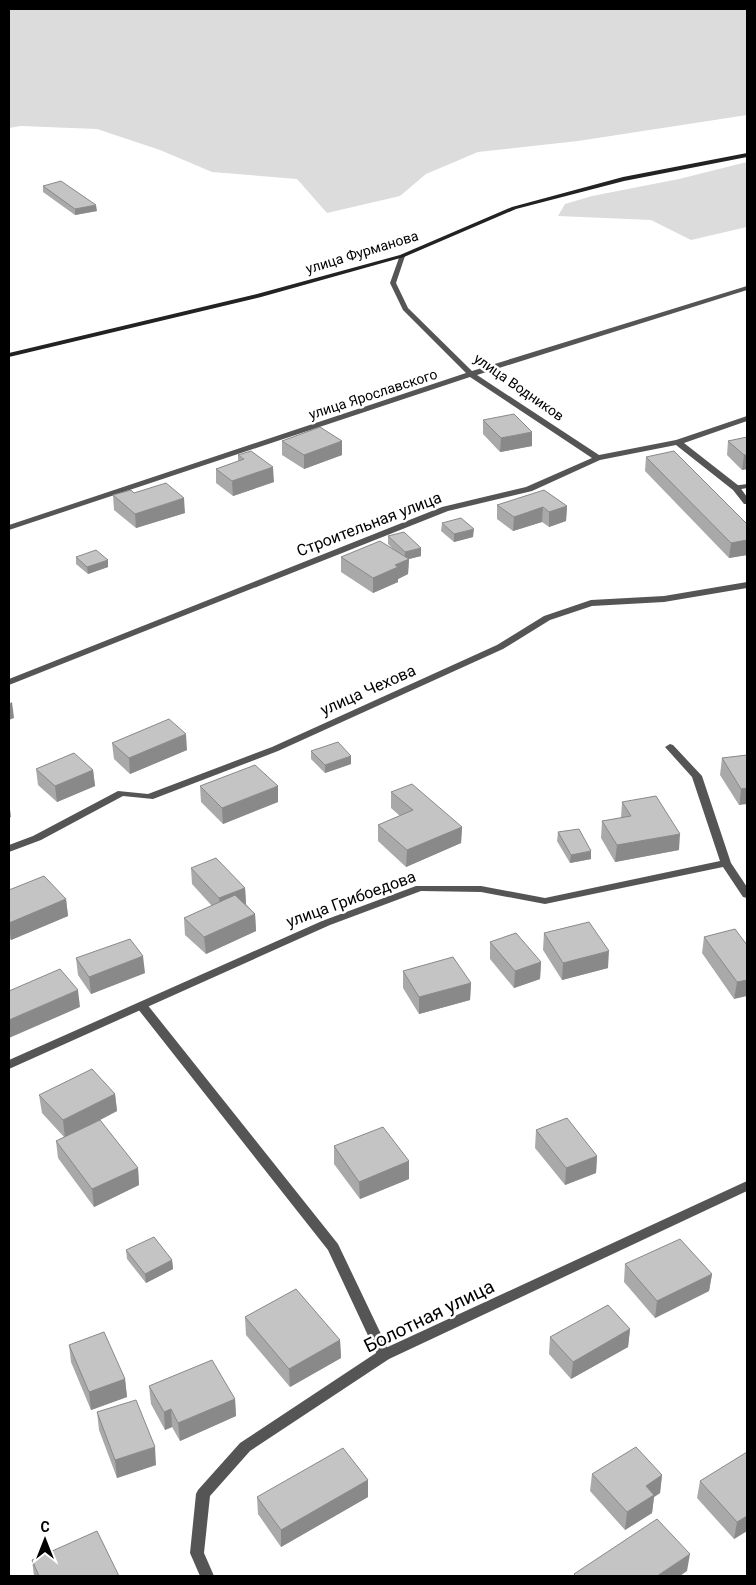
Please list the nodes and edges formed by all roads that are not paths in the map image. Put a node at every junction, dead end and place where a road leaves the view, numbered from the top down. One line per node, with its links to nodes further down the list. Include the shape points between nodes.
1 (747, 155): 2 (main road, улица Фурманова, via 623,179 514,208)
2 (402, 256): 4 (main road, улица Фурманова, via 259,296); 5 (street, улица Водников, via 393,283 405,309)
3 (747, 288): 5 (street, улица Ярославского)
4 (9, 355)
5 (471, 374): 8 (street, улица Водников); 12 (street, улица Ярославского)
6 (747, 418): 7 (street, Строительная улица)
7 (678, 442): 8 (street, Строительная улица); 10 (street)
8 (598, 458): 14 (street, Строительная улица, via 530,489 445,509)
9 (747, 486): 10 (street)
10 (736, 488): 11 (street)
11 (747, 502)
12 (9, 528)
13 (747, 585): 16 (street, улица Чехова, via 664,599 591,603 547,618 500,647 275,749 150,797 122,793 37,838)
14 (9, 682)
15 (670, 747): 17 (street, via 697,776)
16 (9, 849)
17 (726, 863): 18 (street); 19 (street, улица Грибоедова, via 545,901 481,889 420,888 326,923)
18 (747, 895)
19 (142, 1006): 20 (street, улица Грибоедова); 22 (street, via 332,1248)
20 (9, 1065)
21 (747, 1186): 22 (street, Болотная улица)
22 (384, 1356): 23 (street, Болотная улица, via 245,1447 203,1494 197,1553)
23 (207, 1576)

